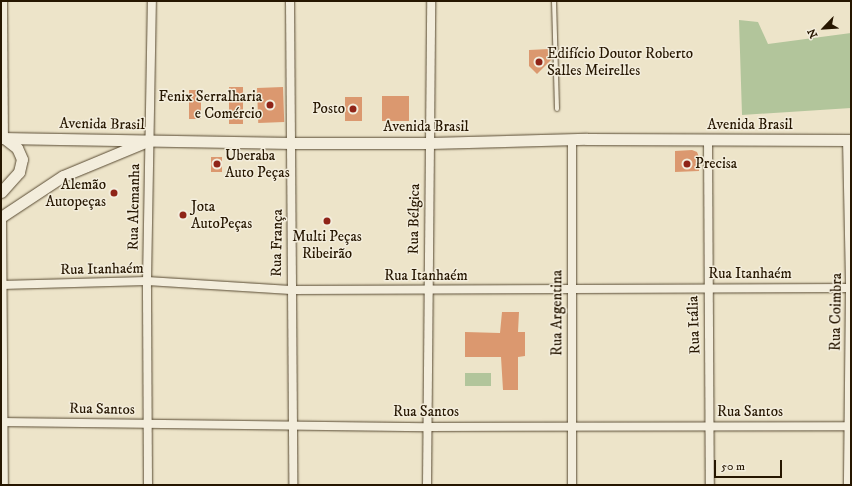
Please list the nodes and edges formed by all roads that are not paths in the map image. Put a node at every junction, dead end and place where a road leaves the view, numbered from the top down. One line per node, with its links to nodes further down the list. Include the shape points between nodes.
1 (4, 1): 7 (street)
2 (152, 1): 8 (street, Rua Alemanha)
3 (290, 1): 12 (street, Rua França)
4 (431, 1): 13 (street, Rua Bélgica)
5 (554, 1): 6 (lane)
6 (557, 109)
7 (2, 138): 8 (main road, Avenida Brasil); 14 (main road, via 17,148 22,159 19,172)
8 (150, 140): 12 (main road, Avenida Brasil); 15 (main road, via 63,176); 16 (street, Rua Alemanha)
9 (572, 140): 10 (main road, Avenida Brasil); 13 (main road, Avenida Brasil); 22 (street, Rua Argentina)
10 (708, 140): 11 (main road, Avenida Brasil); 18 (street, Rua Itália)
11 (849, 140): 19 (street, Rua Coimbra)
12 (292, 143): 13 (main road, Avenida Brasil); 20 (street, Rua França)
13 (429, 143): 21 (street, Rua Bélgica)
14 (1, 192)
15 (2, 217): 17 (street)
16 (147, 281): 17 (street, Rua Itanhaém); 20 (street, Rua Itanhaém); 24 (street, Rua Alemanha)
17 (2, 285): 23 (street)
18 (707, 288): 19 (street, Rua Itanhaém); 22 (street, Rua Itanhaém); 27 (street, Rua Itália)
19 (851, 288): 28 (street, Rua Coimbra)
20 (291, 290): 21 (street, Rua Itanhaém); 25 (street, Rua França)
21 (427, 290): 22 (street, Rua Itanhaém); 29 (street, Rua Bélgica)
22 (570, 290): 26 (street, Rua Argentina)
23 (2, 422): 24 (street, Rua Santos); 30 (street)
24 (148, 424): 25 (street, Rua Santos); 31 (street, Rua Alemanha)
25 (292, 425): 29 (street, Rua Santos); 32 (street, Rua França)
26 (571, 426): 27 (street, Rua Santos); 29 (street, Rua Santos); 34 (street, Rua Argentina)
27 (710, 426): 28 (street, Rua Santos); 35 (street, Rua Itália)
28 (849, 426): 36 (street, Rua Coimbra)
29 (427, 427): 33 (street, Rua Bélgica)
30 (4, 485)
31 (148, 485)
32 (293, 485)
33 (427, 485)
34 (572, 485)
35 (710, 485)
36 (848, 485)

